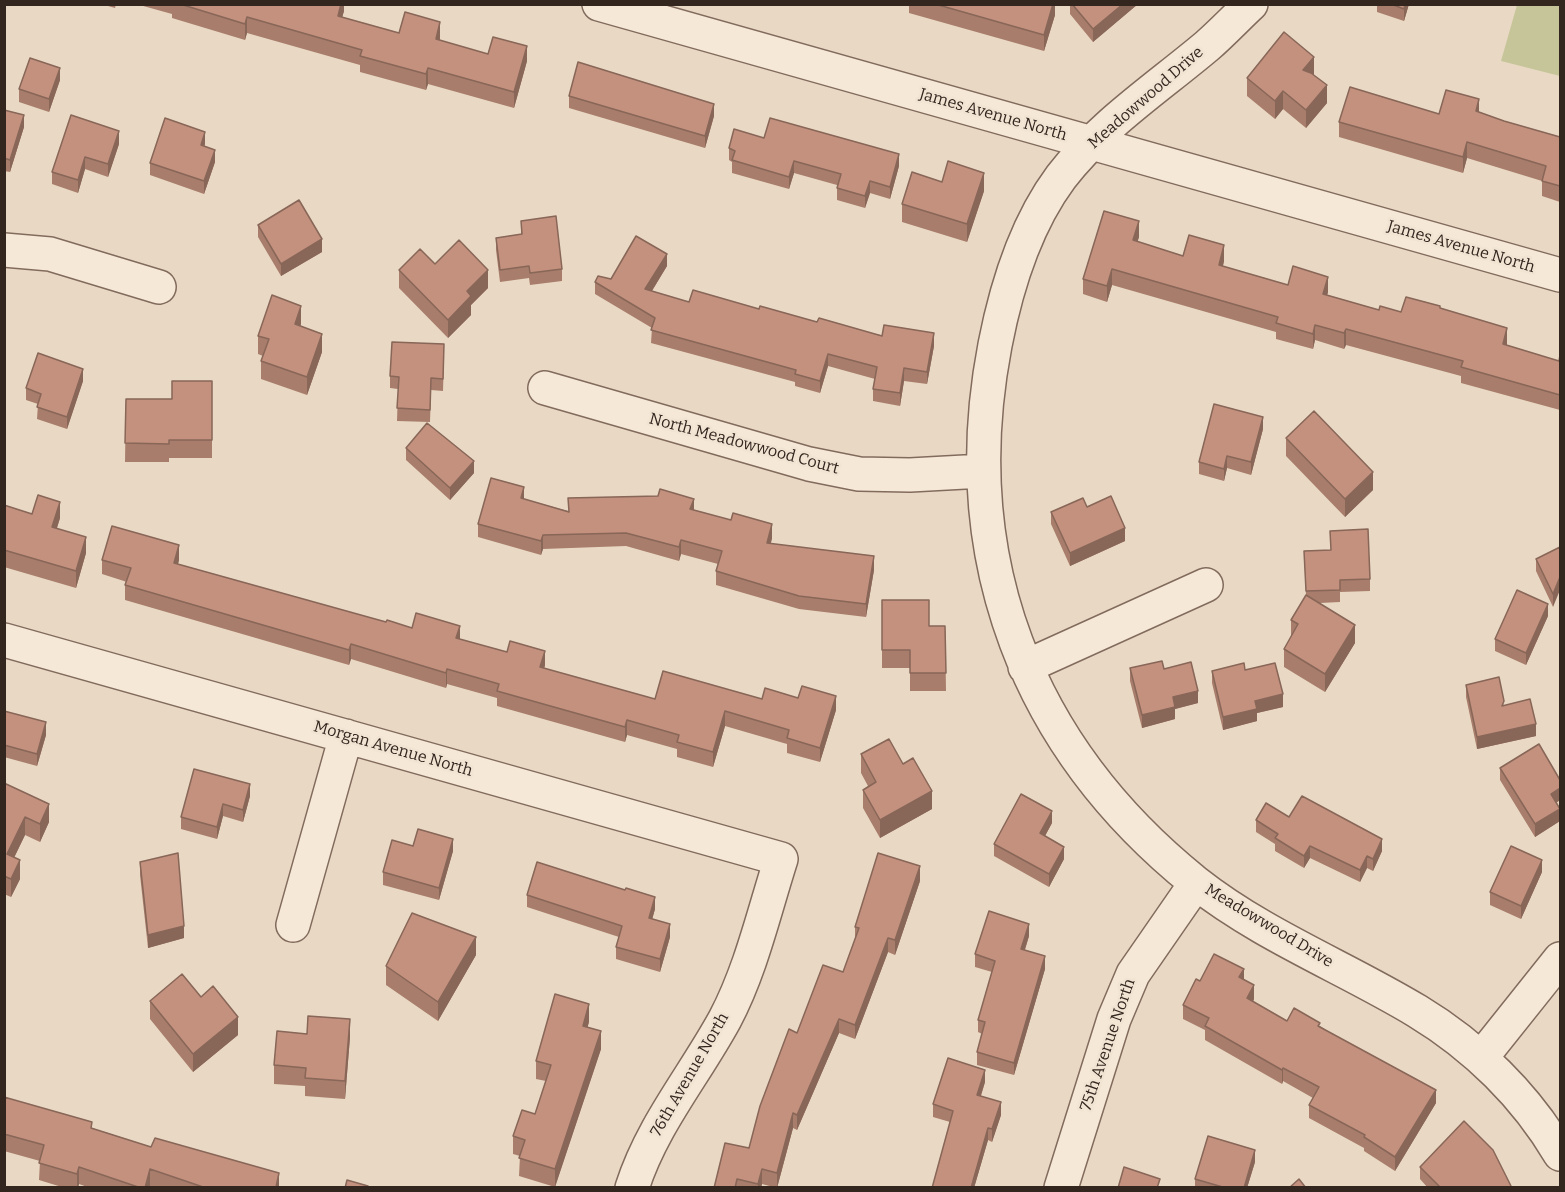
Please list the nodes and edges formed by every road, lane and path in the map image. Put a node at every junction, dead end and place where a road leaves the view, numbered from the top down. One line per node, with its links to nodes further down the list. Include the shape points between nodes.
1 (599, 4): 3 (street, James Avenue North)
2 (1251, 4): 3 (street, Meadowwood Drive, via 1210,44)
3 (1092, 143): 5 (street, James Avenue North); 8 (street, Meadowwood Drive, via 1060,179 1029,233 1009,288 985,395)
4 (4, 250): 6 (street, via 50,254)
5 (1560, 275)
6 (159, 287)
7 (545, 388): 8 (street, North Meadowwood Court, via 809,464 859,474)
8 (983, 471): 11 (street, Meadowwood Drive, via 991,551 1009,628)
9 (1206, 585): 11 (street)
10 (4, 640): 12 (street, Morgan Avenue North)
11 (1025, 667): 14 (street, Meadowwood Drive, via 1082,767 1134,827)
12 (346, 736): 13 (street, Morgan Avenue North); 15 (street)
13 (781, 859): 19 (street, 76th Avenue North, via 726,1018 662,1118)
14 (1196, 883): 17 (street, Meadowwood Drive, via 1258,924 1419,1012); 20 (street, 75th Avenue North, via 1132,974)
15 (293, 925)
16 (1560, 959): 17 (street)
17 (1481, 1058): 18 (street, Meadowwood Drive, via 1519,1097)
18 (1560, 1154)
19 (632, 1188)
20 (1061, 1188)

